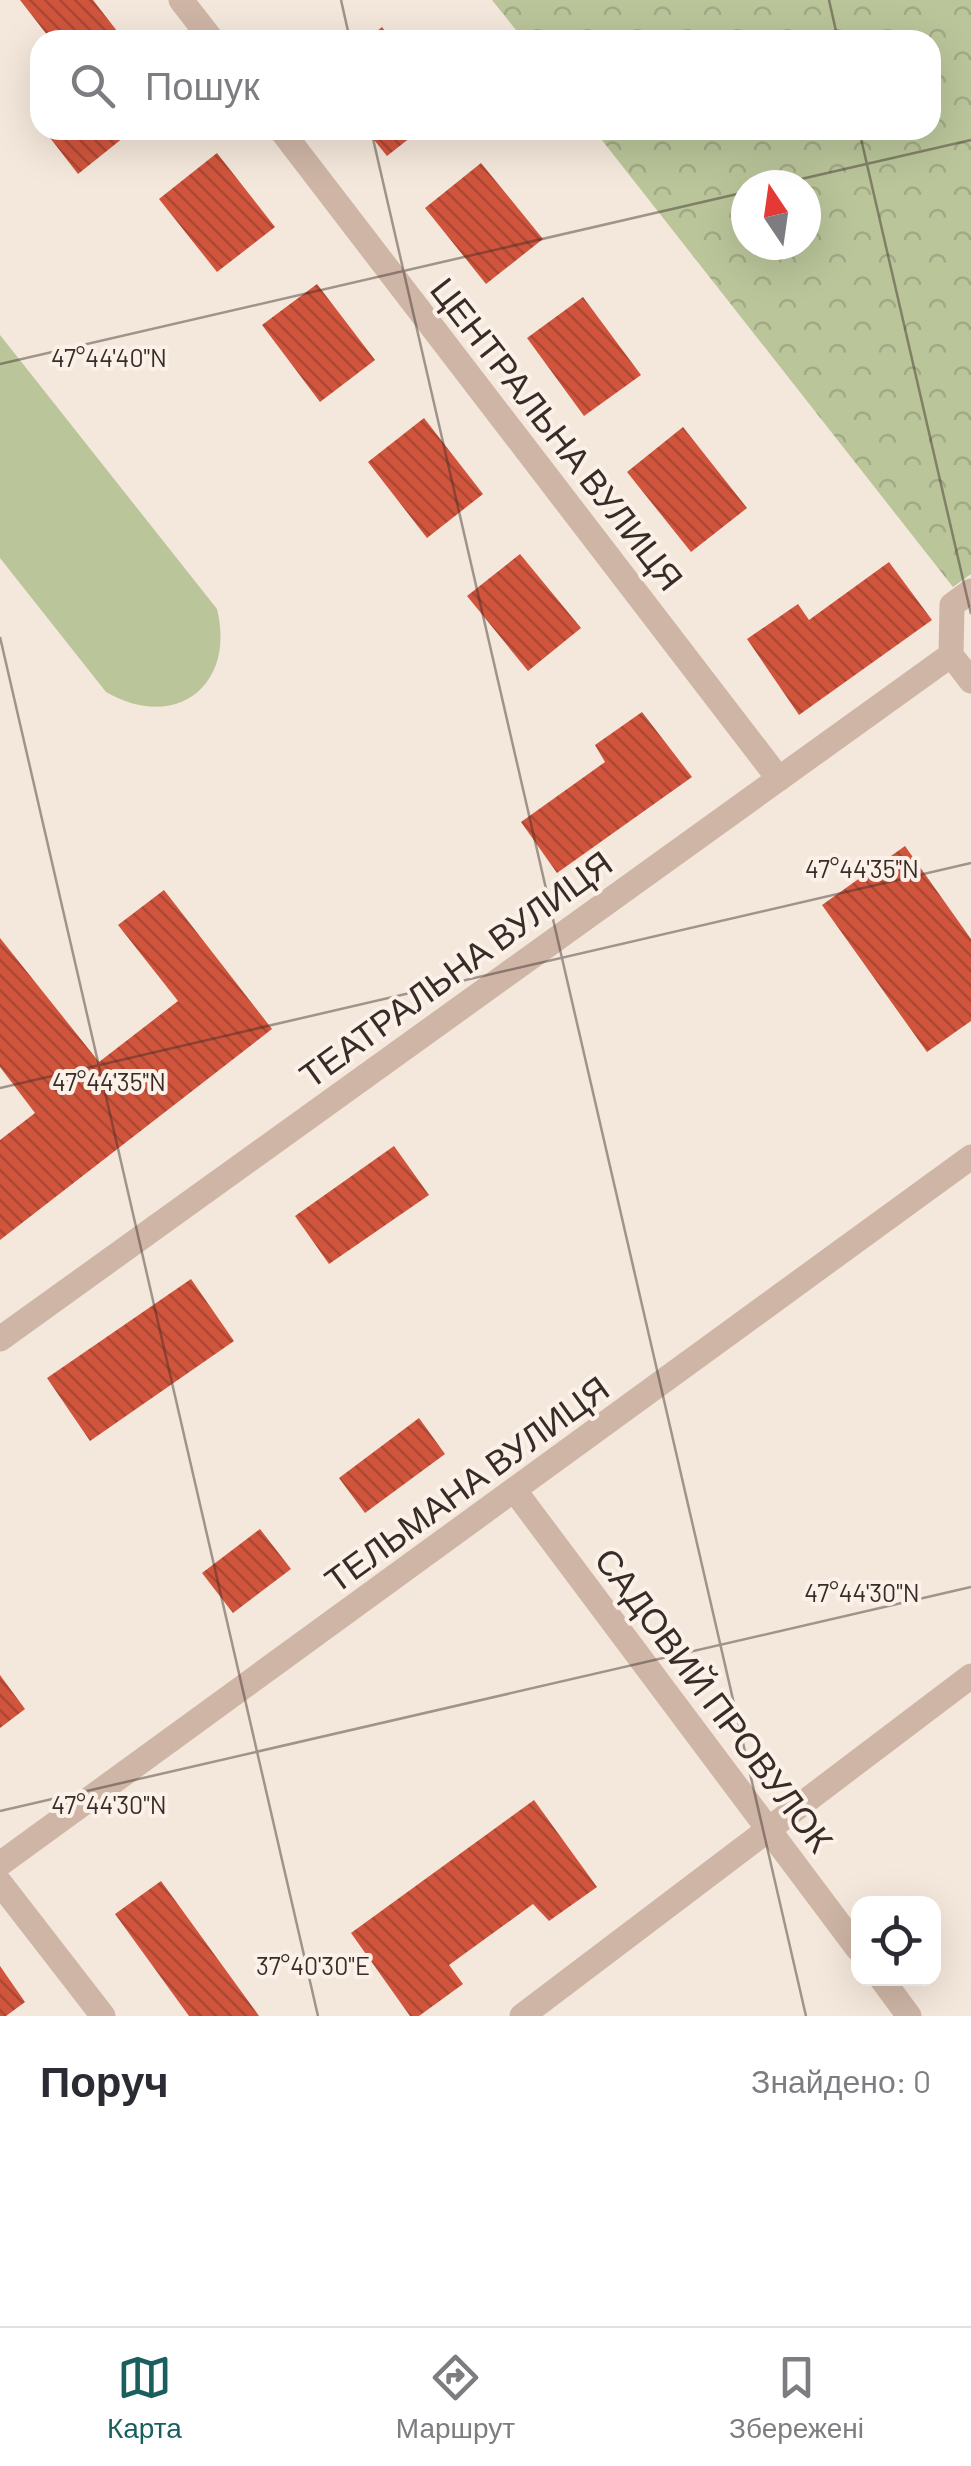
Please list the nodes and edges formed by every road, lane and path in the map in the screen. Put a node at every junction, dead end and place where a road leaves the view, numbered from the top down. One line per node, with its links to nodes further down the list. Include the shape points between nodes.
1 (181, 0): 2 (street)
2 (204, 30)
3 (289, 140): 7 (street, ЦЕНТРАЛЬНА ВУЛИЦЯ)
4 (971, 592): 5 (street, via 952,605)
5 (951, 654): 6 (street); 7 (street, ТЕАТРАЛЬНА ВУЛИЦЯ)
6 (971, 681)
7 (779, 779): 9 (street, ТЕАТРАЛЬНА ВУЛИЦЯ)
8 (971, 1157): 10 (street, ТЕЛЬМАНА ВУЛИЦЯ)
9 (0, 1339)
10 (515, 1491): 12 (street, САДОВИЙ ПРОВУЛОК); 13 (street, ТЕЛЬМАНА ВУЛИЦЯ)
11 (971, 1676): 12 (street)
12 (769, 1829): 15 (street, САДОВИЙ ПРОВУЛОК); 18 (street)
13 (0, 1864)
14 (0, 1883): 17 (street)
15 (851, 1940)
16 (886, 1986): 19 (street)
17 (102, 2016)
18 (522, 2016)
19 (908, 2016)

